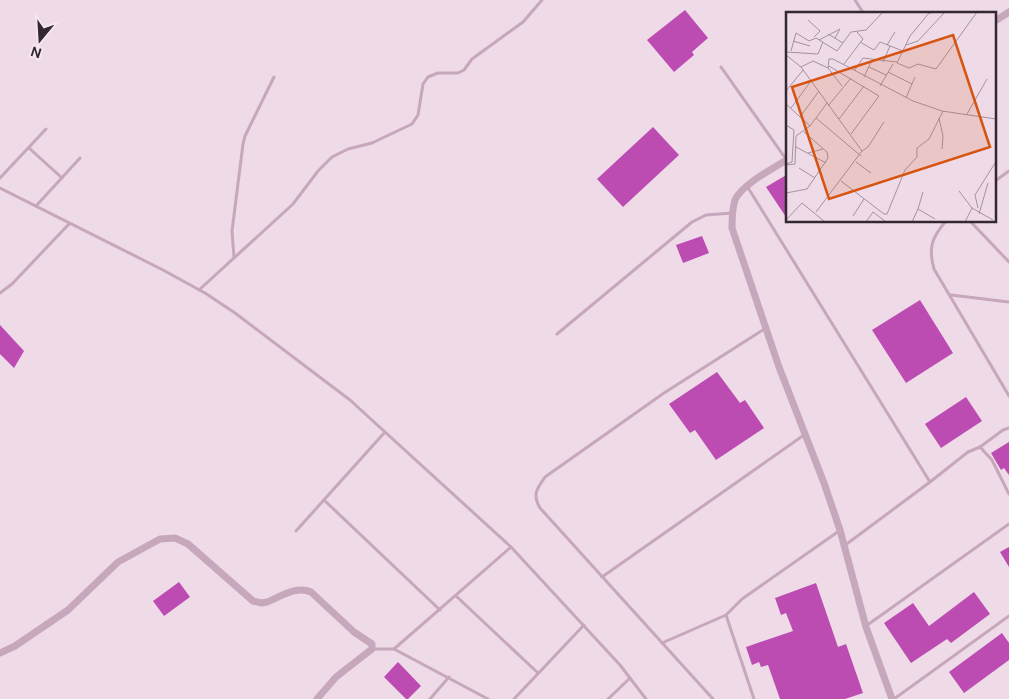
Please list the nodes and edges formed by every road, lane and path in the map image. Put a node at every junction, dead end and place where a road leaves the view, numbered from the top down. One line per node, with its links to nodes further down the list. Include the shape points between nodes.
1 (542, 0): 24 (lane, via 523,22 472,59 464,70 428,76 423,84 418,115 412,124 332,157 294,204)
2 (855, 0): 3 (lane)
3 (863, 12)
4 (1009, 12): 5 (street)
5 (996, 21)
6 (721, 67): 11 (lane)
7 (274, 77): 24 (lane, via 243,144 232,231)
8 (46, 129): 9 (lane)
9 (29, 148): 14 (lane); 15 (lane)
10 (80, 158): 15 (lane)
11 (786, 158)
12 (786, 160): 17 (street)
13 (1009, 171): 16 (lane)
14 (0, 178)
15 (62, 178): 19 (lane)
16 (996, 180)
17 (747, 186): 20 (street, via 736,198); 37 (lane)
18 (0, 188): 19 (lane)
19 (36, 206): 23 (lane)
20 (732, 213): 30 (street, via 732,228); 31 (lane, via 706,215 692,222)
21 (945, 222): 28 (lane, via 936,234 930,255 934,269)
22 (971, 222): 25 (lane)
23 (69, 224): 26 (lane); 27 (lane)
24 (234, 258): 26 (lane)
25 (1009, 262)
26 (199, 290): 34 (lane, via 235,313 350,400)
27 (0, 294)
28 (950, 295): 29 (lane); 32 (lane)
29 (1009, 302)
30 (766, 328): 35 (street); 45 (lane, via 656,398 545,477 538,486 535,500 540,508)
31 (556, 334)
32 (1009, 396)
33 (1009, 428): 36 (lane)
34 (385, 432): 39 (lane); 43 (lane)
35 (806, 434): 41 (street); 45 (lane)
36 (980, 447): 37 (lane, via 968,452); 38 (lane, via 992,460)
37 (930, 482): 44 (lane)
38 (1009, 494)
39 (324, 500): 42 (lane); 47 (lane)
40 (1009, 524): 51 (lane)
41 (840, 530): 44 (street); 48 (lane, via 742,599)
42 (296, 531)
43 (511, 547): 46 (lane); 50 (lane)
44 (843, 547): 51 (street)
45 (602, 577): 52 (lane)
46 (456, 596): 47 (lane); 56 (lane)
47 (440, 610): 54 (lane)
48 (726, 615): 52 (lane); 66 (lane)
49 (1009, 616): 67 (lane)
50 (584, 625): 56 (lane); 58 (lane)
51 (866, 627): 67 (street)
52 (662, 643): 65 (lane)
53 (372, 649): 54 (lane); 55 (street, via 372,644 354,632 311,592 299,589 267,602 253,601 188,544 167,538 118,562 68,610); 59 (street, via 336,677)
54 (394, 649): 57 (lane)
55 (0, 653)
56 (538, 673): 62 (lane)
57 (449, 677): 60 (lane); 61 (lane)
58 (630, 678): 63 (lane); 64 (lane)
59 (316, 699)
60 (430, 699)
61 (488, 699)
62 (514, 699)
63 (608, 699)
64 (646, 699)
65 (713, 699)
66 (754, 699)
67 (893, 699)

